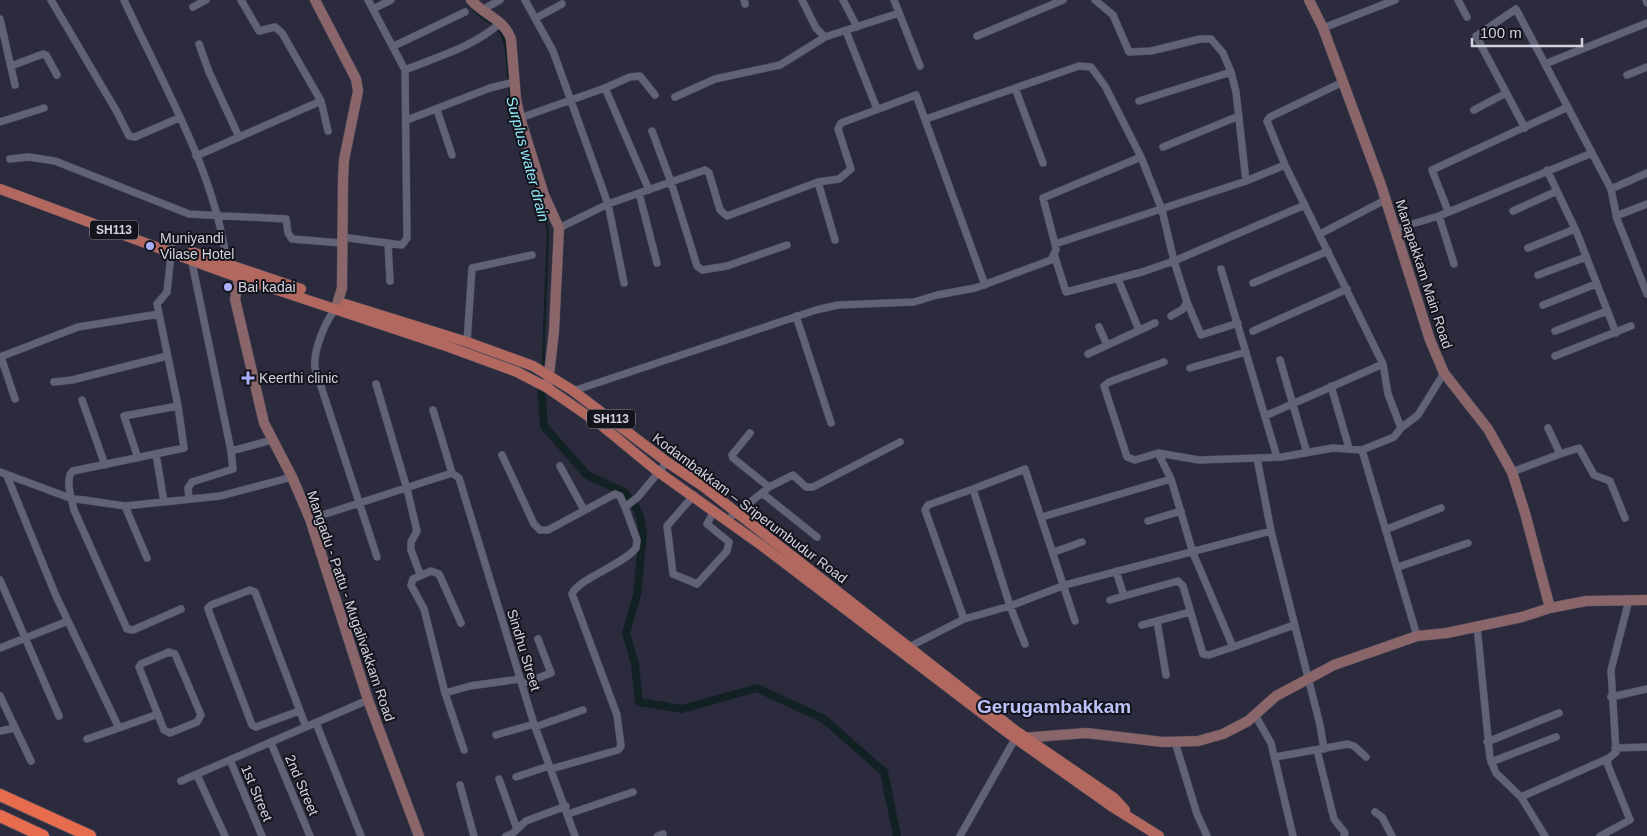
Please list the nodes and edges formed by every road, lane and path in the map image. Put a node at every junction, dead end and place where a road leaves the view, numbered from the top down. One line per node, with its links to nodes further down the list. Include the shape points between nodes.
1 (51, 0): 62 (street, via 129,136 135,137)
2 (124, 0): 62 (street)
3 (206, 0): 20 (street)
4 (241, 0): 54 (street, via 259,31 278,29)
5 (315, 0): 104 (street, via 356,79 358,91 344,160)
6 (368, 0): 21 (street)
7 (391, 0): 21 (street)
8 (471, 0): 22 (street)
9 (500, 0): 22 (street)
10 (525, 0): 26 (street)
11 (802, 0): 33 (street, via 816,28)
12 (843, 0): 30 (street)
13 (894, 0): 24 (street)
14 (1063, 0): 34 (street)
15 (1096, 0): 42 (street, via 1113,15 1129,52 1211,39 1223,53)
16 (1309, 0): 31 (street, Manapakkam Main Road)
17 (1396, 0): 31 (street)
18 (1458, 0): 25 (street)
19 (562, 4): 26 (street)
20 (193, 7)
21 (373, 8): 36 (street)
22 (482, 10): 29 (street)
23 (465, 12): 36 (street)
24 (899, 13): 30 (street); 39 (street)
25 (1466, 17)
26 (536, 18): 53 (street)
27 (0, 19): 38 (street)
28 (1647, 23): 37 (street)
29 (497, 25): 41 (street, via 466,45); 46 (street, via 508,30 511,39)
30 (857, 27): 32 (street)
31 (1323, 28): 45 (street, Manapakkam Main Road)
32 (846, 31): 33 (street); 58 (street)
33 (825, 36): 52 (street, via 780,65 715,79)
34 (977, 36)
35 (199, 44): 70 (street)
36 (394, 46): 41 (street)
37 (1545, 64): 50 (street, via 1516,10 1476,36); 56 (street)
38 (10, 66): 43 (street, via 43,54); 47 (street)
39 (920, 66)
40 (1647, 67): 44 (street)
41 (405, 70): 65 (street)
42 (1231, 72): 55 (street); 61 (street)
43 (56, 75)
44 (1627, 75)
45 (1343, 82): 78 (street, via 1270,116 1267,121); 90 (street, Manapakkam Main Road)
46 (510, 83): 59 (street); 63 (street)
47 (15, 85)
48 (605, 88): 51 (street, via 638,75); 53 (street); 87 (street)
49 (1015, 88): 64 (street); 75 (street, via 1079,66 1091,67 1105,86); 77 (street)
50 (1506, 94): 60 (street); 67 (street)
51 (655, 95)
52 (675, 97)
53 (572, 99): 63 (street); 91 (street)
54 (320, 101): 69 (street); 70 (street)
55 (1139, 101)
56 (1568, 107): 67 (street); 72 (street)
57 (44, 108): 66 (street)
58 (877, 109): 64 (street, via 916,95); 83 (street, via 838,126 851,169 839,179)
59 (437, 110): 65 (street); 73 (street)
60 (1474, 110)
61 (1239, 116): 71 (street); 81 (street)
62 (179, 118): 74 (street)
63 (520, 118): 100 (street, via 544,195)
64 (926, 119): 128 (street)
65 (408, 120): 106 (street, via 407,238 402,245)
66 (0, 122)
67 (1525, 128): 95 (street, via 1432,170)
68 (652, 131): 82 (street)
69 (328, 132)
70 (239, 137): 74 (street)
71 (1163, 147)
72 (1592, 152): 79 (street); 85 (street)
73 (452, 155)
74 (196, 156): 99 (street)
75 (1141, 157): 94 (street); 107 (street, via 1043,198)
76 (10, 160): 99 (street, via 39,158 55,161 180,212)
77 (1043, 163)
78 (1285, 165): 81 (street); 92 (street)
79 (1547, 170): 88 (street); 95 (street)
80 (1647, 172): 85 (street)
81 (1246, 181): 94 (street)
82 (671, 182): 83 (street, via 707,171 720,210 727,216); 87 (street); 108 (street, via 697,266 702,270 727,266)
83 (818, 182): 105 (street)
84 (0, 183): 109 (main road, Kodambakkam – Sriperumbudur Road / SH113)
85 (1611, 189): 98 (street)
86 (0, 190): 109 (main road, Kodambakkam – Sriperumbudur Road / SH113)
87 (648, 190): 89 (street)
88 (1557, 191): 96 (street); 102 (street)
89 (639, 193): 91 (street); 117 (street)
90 (1385, 200): 101 (street, Manapakkam Main Road); 103 (street)
91 (608, 204): 100 (street); 125 (street)
92 (1305, 205): 103 (street); 116 (street)
93 (1646, 207): 98 (street)
94 (1162, 210): 107 (street); 116 (street)
95 (1448, 211): 97 (street)
96 (1513, 211)
97 (1439, 216): 101 (street); 118 (street)
98 (1616, 216): 130 (street)
99 (219, 218): 104 (street, via 284,218 292,239); 120 (street)
100 (559, 228): 158 (street)
101 (1395, 229): 157 (street, Manapakkam Main Road, via 1421,317)
102 (1575, 229): 110 (street); 114 (street)
103 (1320, 234): 111 (street)
104 (341, 240): 106 (street); 132 (street, via 342,288)
105 (835, 240)
106 (388, 243): 124 (street)
107 (1055, 244): 112 (street)
108 (787, 245)
109 (172, 248): 115 (main road, Kodambakkam – Sriperumbudur Road / SH113); 120 (main road, Kodambakkam – Sriperumbudur Road / SH113); 135 (street, via 167,292 157,304)
110 (1528, 248)
111 (1328, 251): 126 (street); 129 (street)
112 (1054, 254): 123 (street, via 1066,292); 128 (street, via 1051,260)
113 (532, 255): 146 (street, via 472,268)
114 (1586, 257): 122 (street); 127 (street)
115 (191, 258): 120 (main road, Kodambakkam – Sriperumbudur Road / SH113); 178 (street)
116 (1174, 261): 123 (street); 131 (street)
117 (657, 263)
118 (1454, 264)
119 (1221, 268): 139 (street)
120 (227, 269): 121 (main road, Kodambakkam – Sriperumbudur Road / SH113)
121 (239, 272): 132 (main road, Kodambakkam – Sriperumbudur Road / SH113); 174 (street, Mangadu - Pattu - Mugalivakkam Road, via 235,298 264,423)
122 (1538, 275)
123 (1118, 279): 142 (street)
124 (390, 281)
125 (624, 283)
126 (1253, 283)
127 (1596, 284): 133 (street); 134 (street)
128 (984, 285): 136 (street, via 901,304 838,305)
129 (1347, 289): 143 (street); 155 (street)
130 (1647, 294)
131 (1187, 302): 137 (street, via 1183,309); 139 (street, via 1201,335)
132 (337, 305): 146 (main road, Kodambakkam – Sriperumbudur Road / SH113); 162 (main road, Kodambakkam – Sriperumbudur Road / SH113, via 517,372); 204 (street, via 314,358 315,368)
133 (1543, 305)
134 (1607, 311): 144 (street); 145 (street)
135 (159, 314): 150 (street); 152 (street, via 78,327)
136 (796, 316): 163 (street); 170 (street)
137 (1171, 316)
138 (1155, 323): 142 (street)
139 (1238, 324): 148 (street)
140 (1631, 326): 145 (street)
141 (1099, 327): 147 (street)
142 (1139, 330): 147 (street)
143 (1253, 331)
144 (1555, 331)
145 (1616, 333): 151 (street)
146 (467, 342): 158 (main road, Kodambakkam – Sriperumbudur Road / SH113, via 533,366)
147 (1107, 345): 149 (street)
148 (1246, 352): 156 (street); 169 (street)
149 (1088, 354)
150 (168, 356): 159 (street); 167 (street)
151 (1555, 356)
152 (0, 357): 164 (street)
153 (1280, 360): 166 (street)
154 (1164, 362): 179 (street, via 1109,382 1104,390 1127,457 1135,460)
155 (1383, 364): 161 (street); 171 (street, via 1388,394)
156 (1190, 368)
157 (1444, 373): 171 (street, via 1418,415); 191 (street, Manapakkam Main Road, via 1488,429)
158 (550, 376): 162 (street); 163 (main road, Kodambakkam – Sriperumbudur Road / SH113)
159 (54, 382)
160 (376, 384): 197 (street)
161 (1331, 386): 166 (street); 176 (street)
162 (546, 387): 190 (main road, Kodambakkam – Sriperumbudur Road / SH113, via 601,425)
163 (573, 391): 187 (main road, Kodambakkam – Sriperumbudur Road / SH113)
164 (15, 399)
165 (82, 400): 188 (street)
166 (1292, 404): 169 (street); 180 (street)
167 (178, 406): 181 (street, via 184,448); 185 (street, via 124,416)
168 (433, 410): 192 (street, Sindhu Street)
169 (1265, 416): 184 (street)
170 (832, 423)
171 (1402, 428): 177 (street, via 1394,437)
172 (1548, 428): 182 (street)
173 (750, 433): 196 (street, via 732,457)
174 (272, 440): 178 (street); 194 (street, Mangadu - Pattu - Mugalivakkam Road)
175 (900, 442): 196 (street, via 813,487 806,487 793,475)
176 (1348, 448): 177 (street); 180 (street)
177 (1362, 450): 217 (street)
178 (231, 451): 202 (street, via 233,469 192,482 188,488)
179 (1158, 453): 186 (street, via 1200,460); 195 (street)
180 (1307, 453): 184 (street)
181 (156, 454): 185 (street); 203 (street)
182 (1560, 454): 191 (street); 213 (street, via 1579,448 1594,475 1610,481 1615,488)
183 (502, 455): 208 (street, via 537,529 548,530)
184 (1277, 457): 186 (street)
185 (138, 458): 188 (street)
186 (1257, 458): 218 (street)
187 (667, 462): 190 (street); 211 (main road, Kodambakkam – Sriperumbudur Road / SH113)
188 (105, 465): 201 (street, via 70,472)
189 (560, 466): 208 (street)
190 (657, 471): 200 (main road, Kodambakkam – Sriperumbudur Road / SH113); 205 (street, via 638,497)
191 (1512, 472): 236 (street, Manapakkam Main Road)
192 (452, 473): 197 (street); 256 (street, Sindhu Street, via 459,478)
193 (3, 474): 201 (street); 240 (street)
194 (292, 477): 202 (street, via 220,496); 214 (street, Mangadu - Pattu - Mugalivakkam Road)
195 (1171, 479): 210 (street); 212 (street)
196 (769, 487): 199 (street)
197 (407, 488): 204 (street); 228 (street, via 417,531 411,550)
198 (973, 489): 212 (street, via 1025,469); 235 (street); 239 (street, via 928,505 924,510)
199 (762, 493): 211 (street); 219 (street)
200 (694, 495): 209 (main road, Kodambakkam – Sriperumbudur Road / SH113); 209 (street, via 667,526 673,574 698,584 727,552 729,542 707,524)
201 (70, 498): 206 (street); 237 (street, via 127,629 133,630)
202 (189, 498): 203 (street)
203 (164, 502): 206 (street)
204 (360, 503): 214 (street); 224 (street)
205 (627, 505): 208 (street, via 616,494); 292 (street, via 637,540 636,548 619,563 578,586 572,594 617,715 621,746 618,750)
206 (125, 506): 225 (street)
207 (1441, 508): 217 (street)
208 (584, 510)
209 (714, 511): 215 (main road, Kodambakkam – Sriperumbudur Road / SH113)
210 (1181, 511): 216 (street); 223 (street)
211 (736, 513): 215 (street); 253 (main road, Kodambakkam – Sriperumbudur Road / SH113)
212 (1042, 517): 222 (street)
213 (1625, 518)
214 (310, 519): 261 (street, Mangadu - Pattu - Mugalivakkam Road)
215 (726, 521): 253 (main road, Kodambakkam – Sriperumbudur Road / SH113)
216 (1148, 521)
217 (1387, 529): 226 (street)
218 (1271, 531): 223 (street); 245 (street)
219 (817, 537)
220 (1082, 542): 222 (street)
221 (1468, 543): 226 (street)
222 (1054, 552): 230 (street)
223 (1193, 553): 227 (street); 251 (street)
224 (377, 557)
225 (147, 558)
226 (1398, 568): 247 (street)
227 (1116, 571): 230 (street); 231 (street)
228 (420, 574): 243 (street, via 431,571 439,574); 258 (street, via 411,584 424,609)
229 (0, 580): 248 (street)
230 (1065, 585): 235 (street); 241 (street)
231 (1124, 596): 232 (street); 238 (street, via 1178,581 1183,586)
232 (1110, 600)
233 (1629, 600): 234 (street); 236 (street, via 1586,601); 259 (street, via 1611,670)
234 (1647, 600)
235 (1010, 606): 239 (street); 250 (street)
236 (1550, 608): 246 (street)
237 (181, 609)
238 (1190, 612): 242 (street); 251 (street, via 1206,656)
239 (964, 619): 253 (street)
240 (68, 621): 248 (street); 272 (street)
241 (1075, 621)
242 (1157, 621): 244 (street); 254 (street)
243 (461, 623)
244 (1142, 625)
245 (1294, 625): 251 (street); 255 (street)
246 (1477, 626): 247 (street, via 1448,634); 280 (street)
247 (1417, 636): 255 (street, via 1334,665)
248 (25, 639): 252 (street); 267 (street)
249 (538, 639): 256 (street, via 551,672)
250 (1025, 644)
251 (1233, 647)
252 (0, 648)
253 (904, 650): 276 (main road, Kodambakkam – Sriperumbudur Road / SH113); 277 (main road, Kodambakkam – Sriperumbudur Road / SH113)
254 (1166, 674)
255 (1307, 679): 266 (street, via 1276,696); 285 (street)
256 (521, 682): 258 (street, via 470,686); 269 (street, Sindhu Street)
257 (1647, 689): 259 (street)
258 (445, 693): 284 (street)
259 (1611, 697): 283 (street)
260 (0, 698): 271 (street)
261 (368, 700): 268 (street); 313 (street, Mangadu - Pattu - Mugalivakkam Road)
262 (583, 710): 269 (street)
263 (299, 711): 263 (street, via 256,727 252,725 209,612 211,605 250,590 255,592); 270 (street)
264 (1559, 713): 280 (street)
265 (158, 714): 265 (street, via 164,730 170,733 197,722 202,715 173,652 139,667); 272 (street)
266 (1255, 715): 279 (street, via 1223,734 1198,741); 287 (street, via 1271,743)
267 (59, 716)
268 (316, 723): 270 (street); 312 (street)
269 (535, 726): 274 (street); 292 (street, Sindhu Street)
270 (306, 727): 281 (street)
271 (15, 728): 273 (street); 290 (street)
272 (119, 728): 278 (street)
273 (0, 731)
274 (496, 735)
275 (1556, 737): 291 (street)
276 (1015, 738): 277 (street); 305 (main road, Kodambakkam – Sriperumbudur Road / SH113); 316 (street)
277 (1028, 738): 279 (street, via 1086,733); 305 (main road, Kodambakkam – Sriperumbudur Road / SH113, via 1114,798)
278 (87, 739)
279 (1175, 742): 318 (street)
280 (1487, 742): 291 (street)
281 (271, 743): 289 (street); 311 (street, 2nd Street)
282 (1647, 747): 283 (street)
283 (1615, 748): 288 (street, via 1616,752)
284 (464, 750)
285 (1320, 750): 286 (street, via 1348,744); 287 (street); 320 (street, via 1334,819 1345,832)
286 (1366, 757)
287 (1274, 758): 319 (street)
288 (1609, 758): 300 (street); 323 (street, via 1608,763 1630,820)
289 (230, 760): 293 (street); 310 (street, 1st Street)
290 (31, 761)
291 (1491, 762): 300 (street, via 1496,773)
292 (550, 768): 294 (street); 301 (street, Sindhu Street)
293 (198, 774): 296 (street); 309 (street)
294 (516, 777)
295 (499, 779): 306 (street)
296 (181, 781)
297 (460, 785): 314 (street)
298 (633, 792): 303 (street)
299 (0, 795): 308 (highway)
300 (1521, 798): 322 (street)
301 (566, 806): 303 (street, Sindhu Street); 306 (street, via 526,821)
302 (1375, 812): 321 (street, via 1382,817)
303 (568, 814): 315 (street, Sindhu Street)
304 (0, 816): 307 (highway)
305 (1132, 818): 317 (main road, Kodambakkam – Sriperumbudur Road / SH113)
306 (512, 834)
307 (43, 836)
308 (90, 836)
309 (225, 836)
310 (262, 836)
311 (310, 836)
312 (361, 836)
313 (419, 836)
314 (474, 836)
315 (576, 836)
316 (960, 836)
317 (1159, 836)
318 (1207, 836)
319 (1293, 836)
320 (1344, 836)
321 (1392, 836)
322 (1545, 836)
323 (1600, 836)

